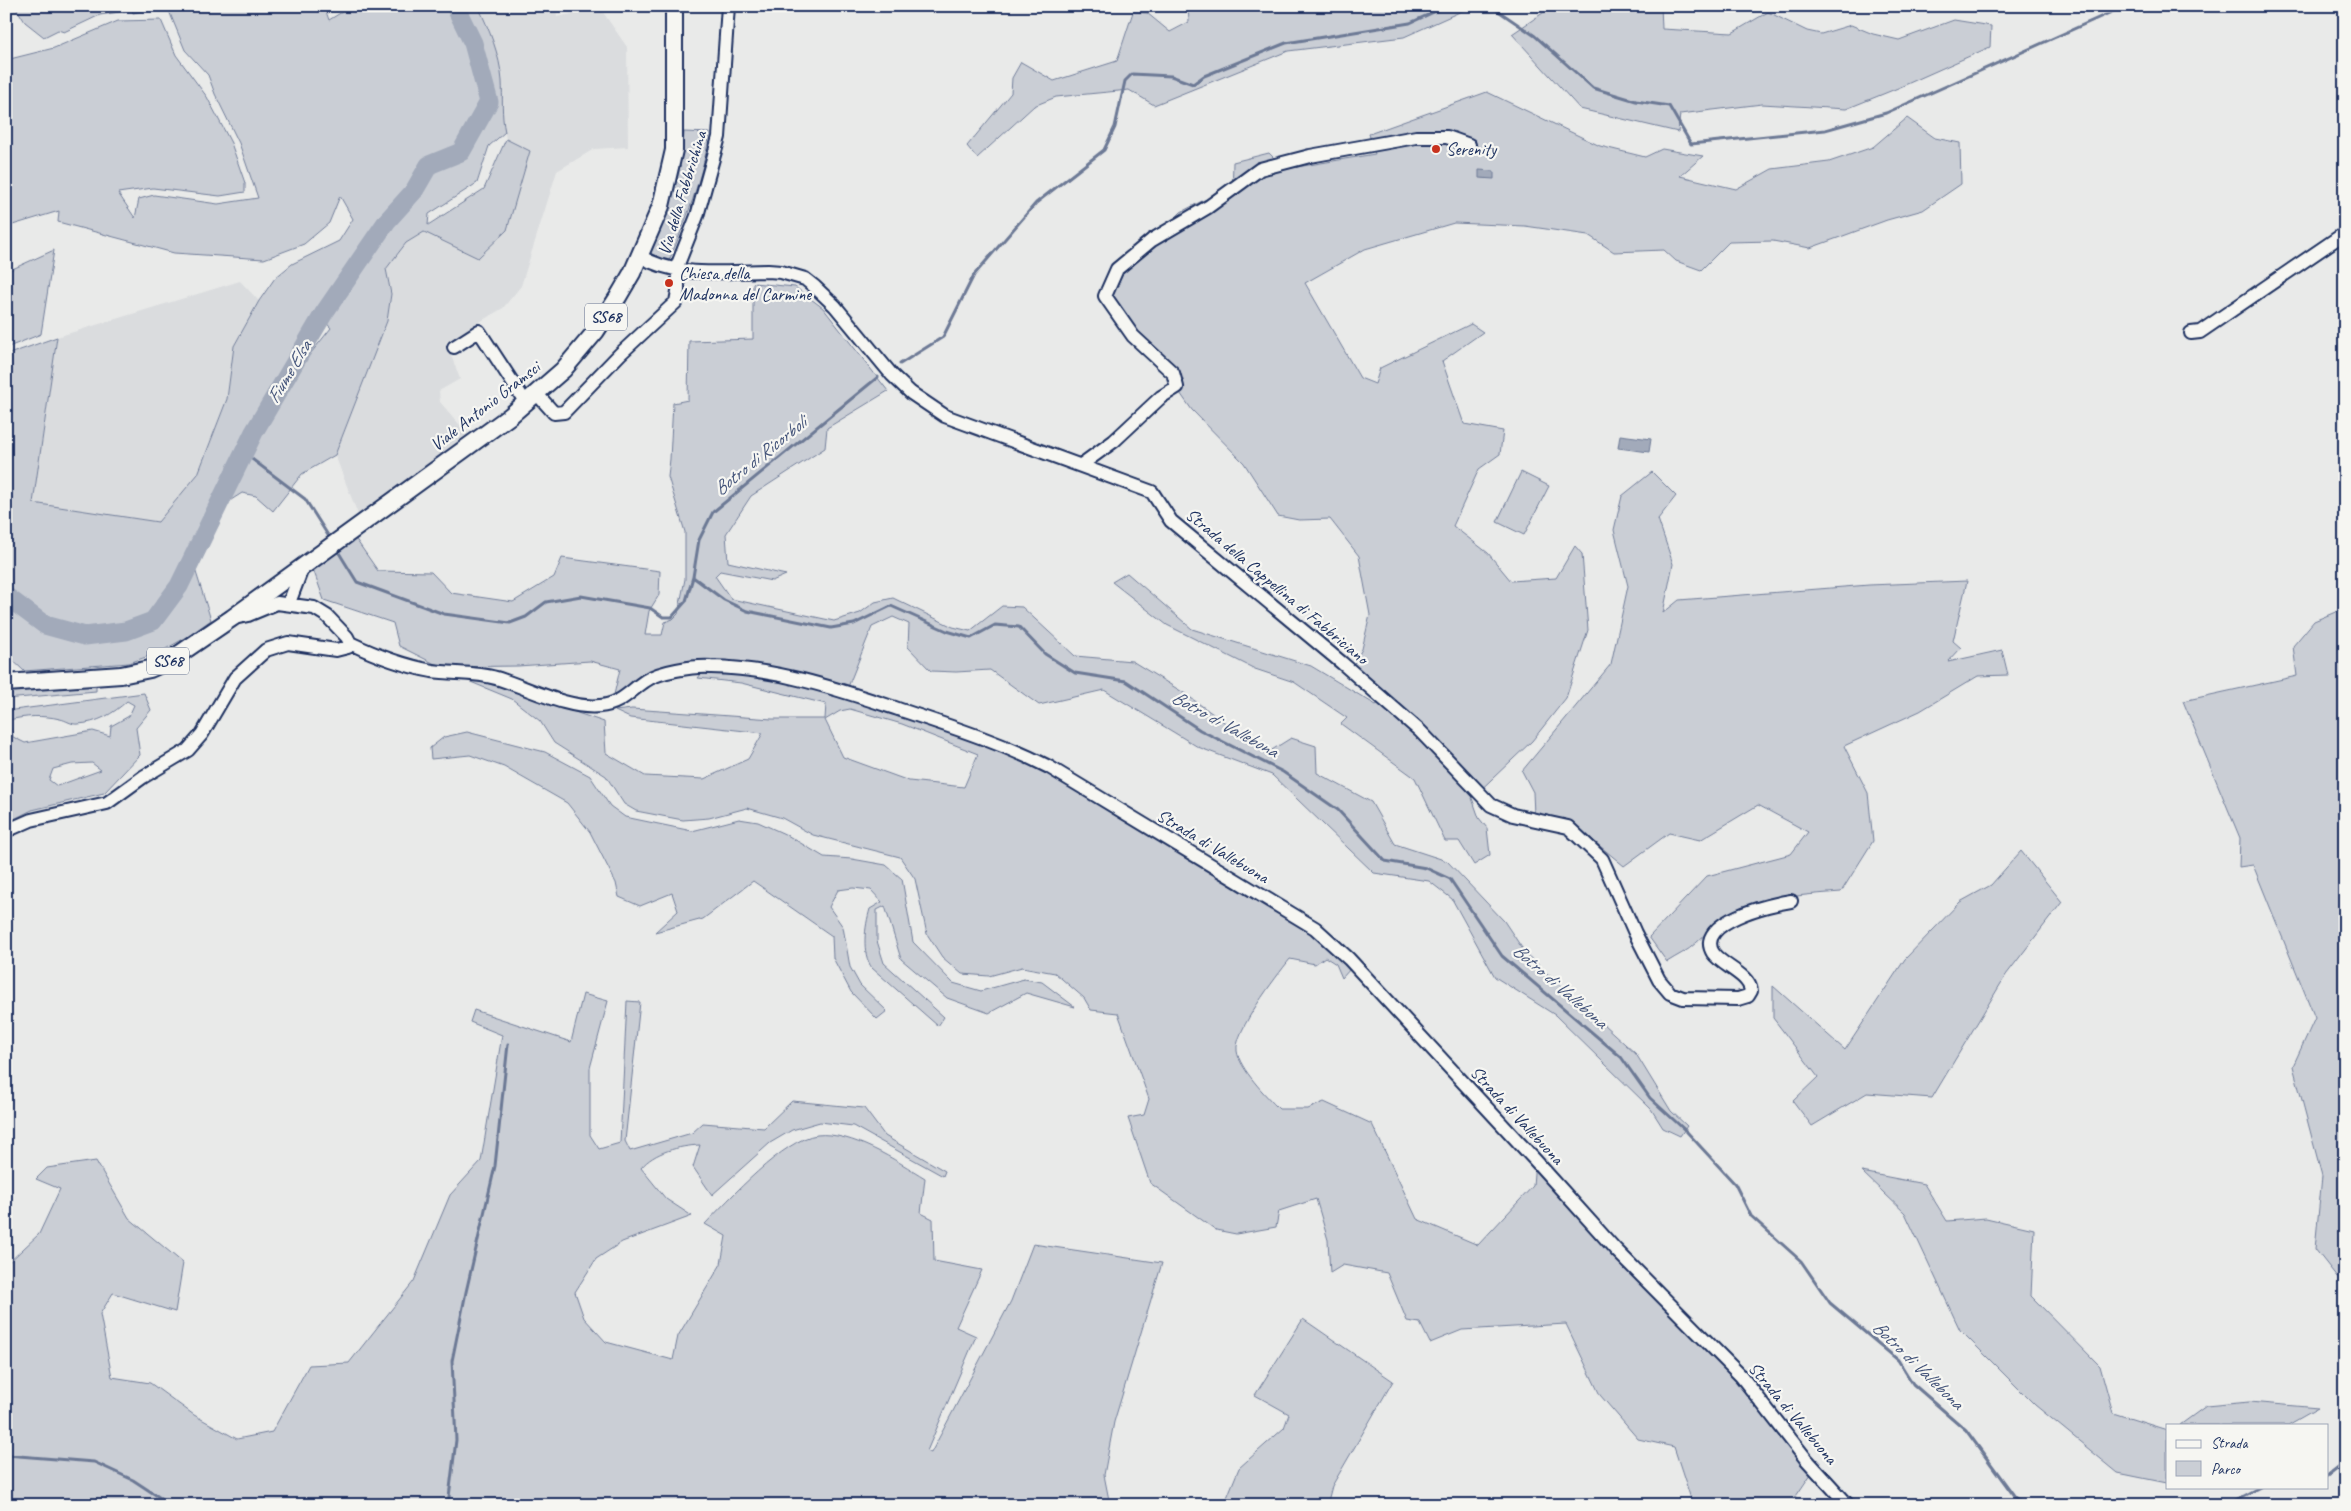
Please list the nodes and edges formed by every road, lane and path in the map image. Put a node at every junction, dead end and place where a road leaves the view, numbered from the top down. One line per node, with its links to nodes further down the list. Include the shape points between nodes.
1 (674, 6): 5 (main road, Viale Antonio Gramsci / SS68, via 673,158 661,206)
2 (728, 6): 6 (street, Via della Fabbrichina, via 719,137 697,216)
3 (1470, 145): 10 (street, via 1447,137 1416,138 1310,156 1260,169 1208,207 1145,246 1117,269 1106,296 1133,336 1173,373 1178,387 1161,397 1114,442)
4 (2345, 233): 7 (street, via 2200,332)
5 (640, 256): 6 (street, Strada della Cappellina di Fabbriciano, via 654,264); 9 (main road, Viale Antonio Gramsci / SS68, via 623,290 596,331 568,364)
6 (677, 270): 9 (street, Via della Fabbrichina, via 678,295 672,306 565,410 555,413); 10 (street, Strada della Cappellina di Fabbriciano, via 768,271 805,279 835,306 889,372 911,393 945,416)
7 (2192, 333)
8 (454, 347): 9 (street, via 479,331)
9 (532, 398): 11 (main road, Viale Antonio Gramsci / SS68)
10 (1081, 465): 17 (street, Strada della Cappellina di Fabbriciano, via 1152,492 1171,521 1420,731 1492,805 1513,815 1568,827 1602,859 1659,980 1670,992 1683,998 1738,999 1748,996 1751,991 1748,983 1714,953 1710,941 1712,934 1734,918)
11 (303, 566): 12 (street); 13 (main road, SS68)
12 (289, 603): 13 (street, via 274,603 248,615); 14 (street, via 314,608 327,616)
13 (232, 618): 15 (main road, SS68, via 179,655 141,671 91,678)
14 (350, 644): 16 (street, via 336,650 288,643 266,650 235,678 188,750 107,804 31,820); 18 (street, Strada di Vallebuona, via 430,670 494,677 579,706 619,702 646,679 663,673 709,667 752,670 812,681 980,736 1049,767 1315,928 1350,959 1616,1250 1741,1376 1806,1459)
15 (6, 683)
16 (6, 831)
17 (1790, 901)
18 (1848, 1505)

